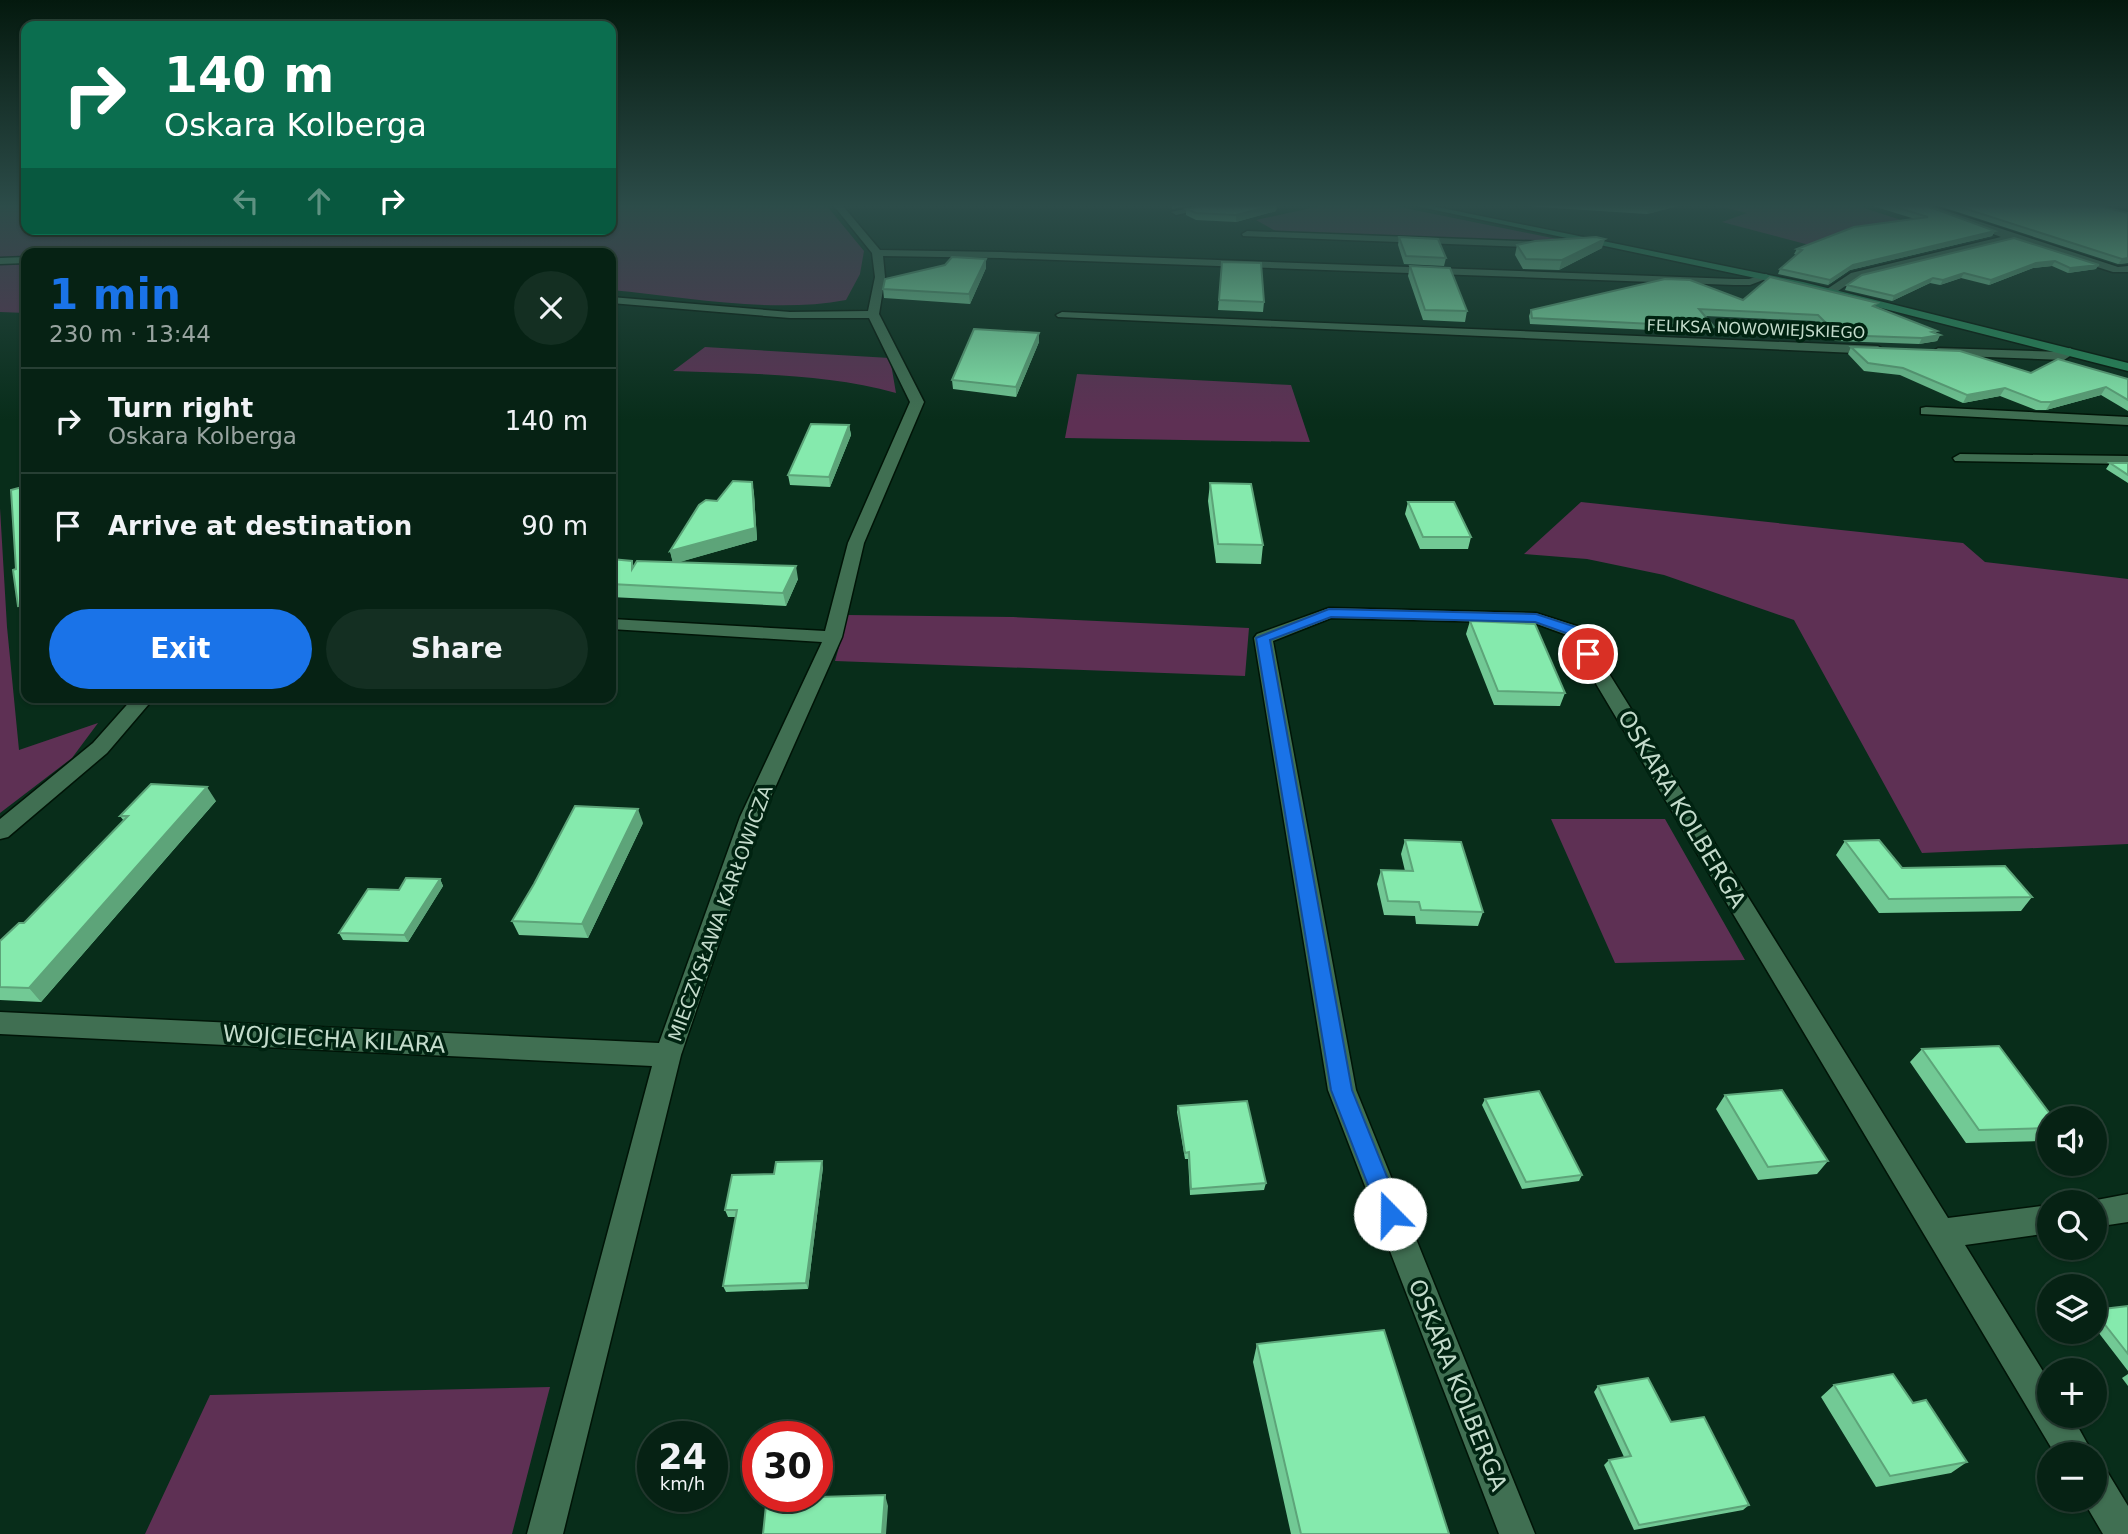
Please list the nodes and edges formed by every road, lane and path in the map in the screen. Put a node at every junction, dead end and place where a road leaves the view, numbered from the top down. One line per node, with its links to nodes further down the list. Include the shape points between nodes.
1 (880, 278): 8 (street)
2 (1616, 278): 3 (street, via 1750,282)
3 (1764, 278)
4 (1769, 278): 6 (main road)
5 (1851, 278): 6 (street)
6 (1831, 291): 12 (main road)
7 (616, 300): 8 (street, via 790,315)
8 (873, 314): 19 (street, MIECZYSŁAWA KARŁOWICZA, via 917,402 856,543)
9 (1062, 315): 10 (street, FELIKSA NOWOWIEJSKIEGO)
10 (1892, 350)
11 (1919, 351): 12 (street, via 2064,356)
12 (2070, 352): 13 (main road)
13 (2128, 367)
14 (1926, 411): 15 (street)
15 (2128, 421)
16 (1960, 457): 17 (street)
17 (2128, 460)
18 (616, 624): 19 (street)
19 (833, 637): 23 (street, MIECZYSŁAWA KARŁOWICZA, via 751,817)
20 (140, 703): 21 (street, via 100,748)
21 (0, 831)
22 (0, 1023): 23 (street, WOJCIECHA KILARA)
23 (668, 1055): 30 (street, MIECZYSŁAWA KARŁOWICZA)
24 (2128, 1209): 25 (street)
25 (2107, 1212)
26 (2037, 1221): 27 (street)
27 (1942, 1234): 28 (street, OSKARA KOLBERGA); 31 (street, OSKARA KOLBERGA, via 1574,631 1536,618 1329,613 1263,638 1342,1090)
28 (2037, 1392)
29 (2107, 1506): 32 (street)
30 (545, 1534)
31 (1517, 1534)
32 (2124, 1534)

